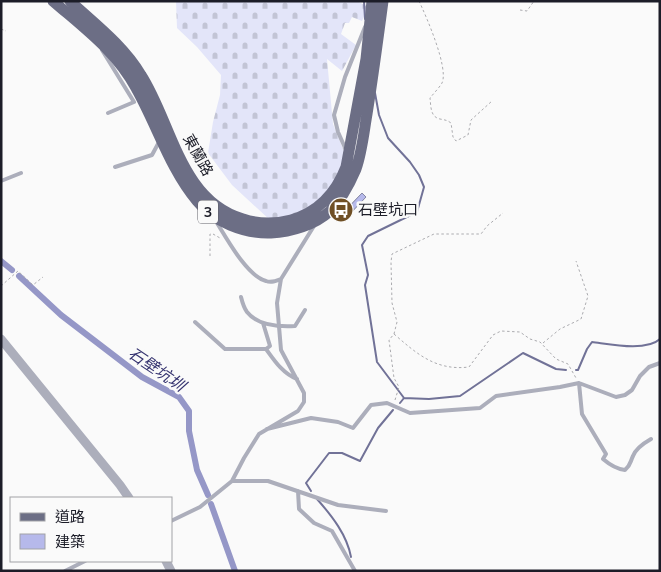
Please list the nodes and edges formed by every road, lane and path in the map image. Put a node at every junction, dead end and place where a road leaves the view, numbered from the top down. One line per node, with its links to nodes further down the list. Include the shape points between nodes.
1 (53, 1): 10 (main road, 東蘭路 / 3)
2 (70, 1): 18 (main road, 東蘭路 / 3, via 124,52 142,76 193,182 215,205 237,218 266,223 299,218)
3 (383, 1): 21 (main road, 東蘭路 / 3, via 356,168 339,199)
4 (419, 1): 11 (path, via 435,39 443,75 442,82 430,98 432,113 438,119 451,123 452,137 456,141 468,135 471,120)
5 (534, 1): 7 (path, via 527,11)
6 (371, 6): 14 (main road, 東蘭路 / 3, via 367,56); 14 (lane, via 334,115)
7 (520, 10)
8 (1, 29): 9 (path)
9 (6, 31)
10 (93, 36): 12 (lane, via 134,102); 13 (main road, 東蘭路 / 3, via 125,70)
11 (492, 101)
12 (108, 113)
13 (161, 138): 15 (lane, via 152,155); 20 (main road, 東蘭路 / 3, via 186,187)
14 (348, 156): 18 (main road, 東蘭路 / 3, via 341,180)
15 (115, 167)
16 (21, 173): 17 (lane)
17 (1, 181)
18 (318, 208): 21 (lane)
19 (503, 213): 33 (path, via 481,234 434,234 392,254)
20 (214, 217): 21 (main road, 東蘭路 / 3, via 243,230 263,233 282,232); 26 (lane, 東蘭路, via 236,252 257,276 266,282)
21 (318, 220): 26 (lane)
22 (225, 242): 23 (path, via 210,234)
23 (210, 256)
24 (576, 262): 35 (path, via 588,296 581,319 560,329)
25 (43, 277): 27 (path, via 33,285 18,271)
26 (281, 279): 32 (lane, via 276,304)
27 (1, 286)
28 (241, 297): 31 (lane, via 246,311)
29 (305, 310): 32 (lane, via 295,326)
30 (195, 322): 36 (lane, via 225,349)
31 (263, 323): 32 (lane); 36 (lane, via 270,346)
32 (279, 327): 38 (lane, via 281,350)
33 (394, 334): 35 (path, via 435,364 460,368 469,367 493,335 501,331 520,332); 40 (path, via 389,340 394,378 399,387)
34 (1, 340): 45 (street)
35 (542, 344): 39 (path, via 556,358 568,364)
36 (266, 349): 38 (lane, via 278,366)
37 (660, 363): 39 (lane, via 649,367 625,395 616,397)
38 (297, 379): 41 (lane, via 304,393 304,402 298,411)
39 (579, 382): 40 (lane, via 496,396 480,408 410,413); 42 (lane, via 582,414 606,454 603,459 606,462 616,469 625,470 631,465 638,447)
40 (392, 404): 41 (lane, via 371,405 353,428 310,418)
41 (267, 429): 43 (lane, via 259,434)
42 (651, 439)
43 (232, 481): 44 (lane, via 268,481); 47 (lane, via 200,507)
44 (298, 492): 46 (lane, via 338,505); 50 (lane, via 299,509 314,523 332,531)
45 (128, 497)
46 (386, 511)
47 (172, 521)
48 (83, 562): 49 (lane)
49 (64, 571)
50 (355, 571)

